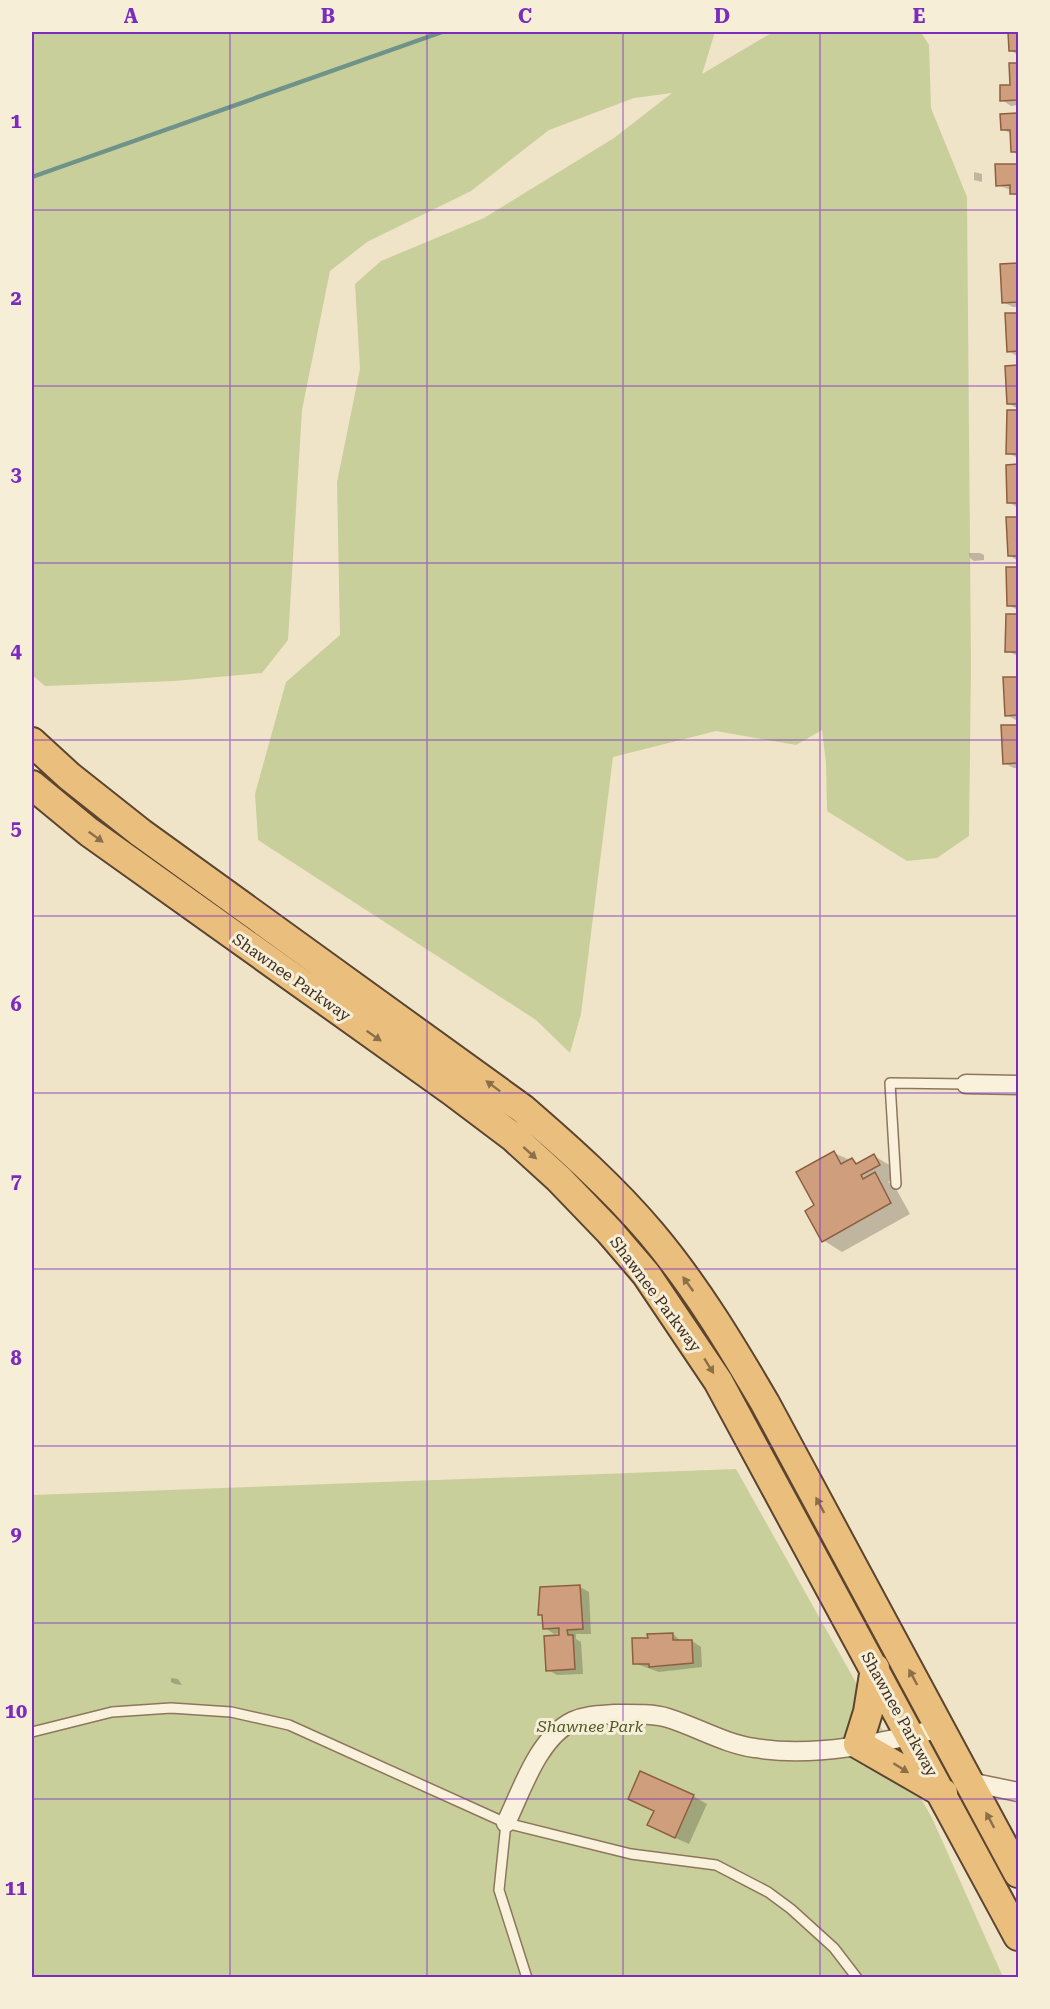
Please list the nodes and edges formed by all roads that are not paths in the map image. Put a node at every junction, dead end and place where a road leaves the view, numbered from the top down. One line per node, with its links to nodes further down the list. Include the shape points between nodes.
1 (32, 742): 7 (highway, Shawnee Parkway, one-way to 1, via 729,1341 652,1233 568,1148 523,1109 141,833)
2 (41, 793): 6 (highway, Shawnee Parkway, one-way to 6, via 89,832 513,1137 610,1232 646,1274 718,1381)
3 (966, 1084): 4 (street); 5 (lane, via 890,1083)
4 (1018, 1085)
5 (896, 1184)
6 (875, 1668): 9 (highway, Shawnee Parkway); 10 (highway)
7 (940, 1728): 9 (street); 11 (highway, Shawnee Parkway)
8 (32, 1732): 14 (lane, via 82,1717 141,1709 201,1709 260,1718 318,1736)
9 (912, 1736): 10 (street); 13 (highway, Shawnee Parkway)
10 (858, 1744): 13 (highway, one-way to 13); 14 (street, via 821,1750 754,1748 666,1717 594,1715 573,1721 557,1733 542,1752)
11 (970, 1782): 12 (street); 15 (highway, Shawnee Parkway, one-way to 11)
12 (1018, 1792)
13 (943, 1793): 16 (highway, Shawnee Parkway)
14 (506, 1823): 17 (lane, via 499,1890); 18 (lane, via 631,1854 716,1865 768,1892 791,1909 827,1941)
15 (1018, 1871)
16 (1018, 1936)
17 (527, 1977)
18 (857, 1977)

